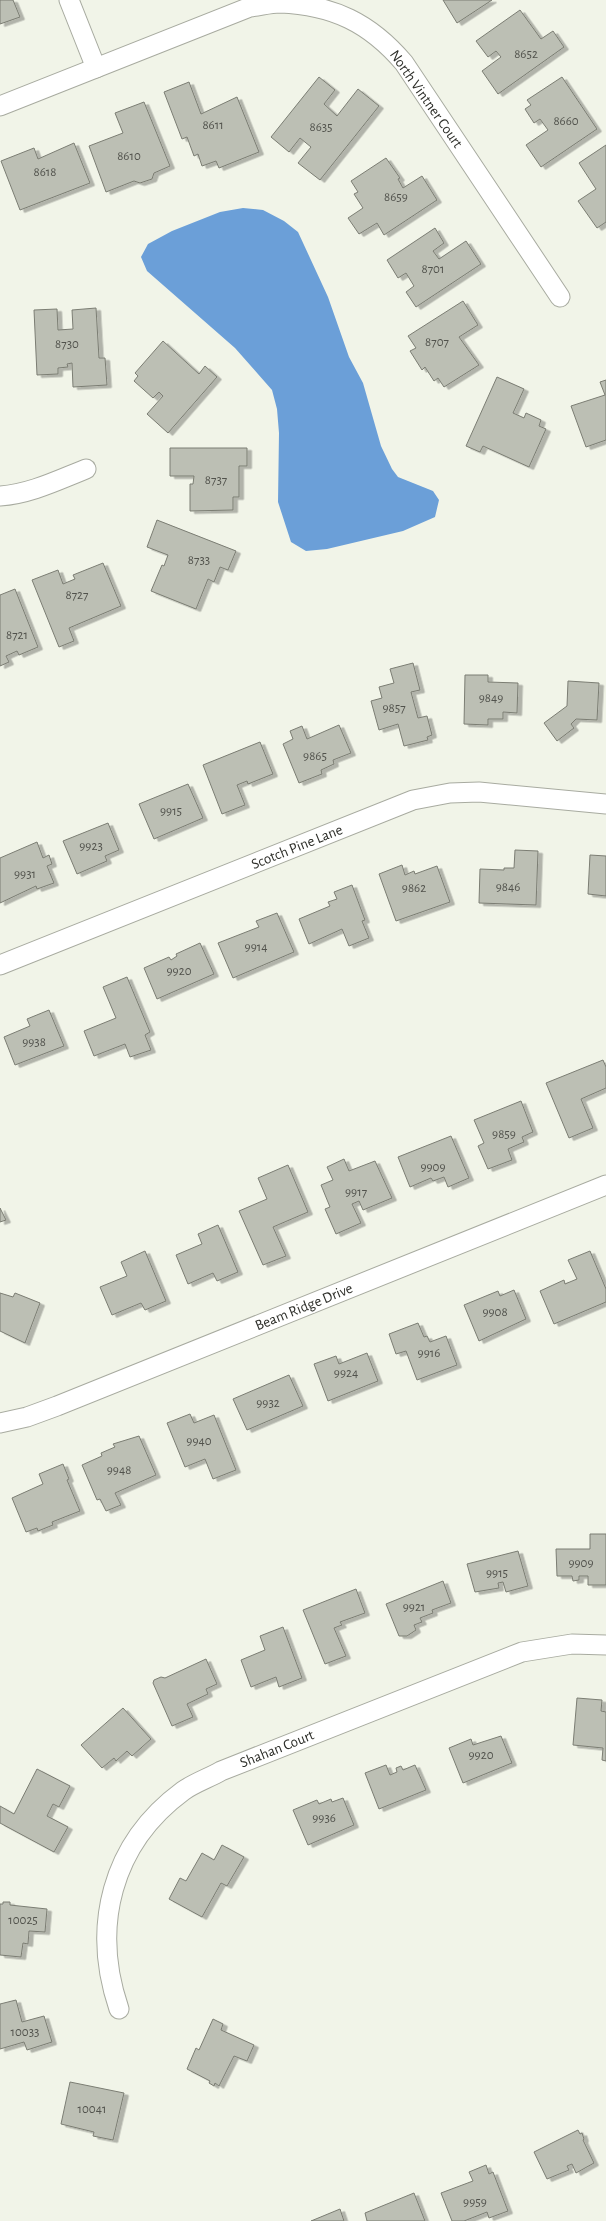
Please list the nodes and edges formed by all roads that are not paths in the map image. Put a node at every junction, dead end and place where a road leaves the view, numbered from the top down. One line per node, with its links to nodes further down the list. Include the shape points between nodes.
1 (69, 0): 2 (street)
2 (96, 68): 3 (street, North Vintner Court); 4 (street, North Vintner Court, via 250,7 280,3 304,5 345,16 381,38 404,63)
3 (0, 106)
4 (560, 297)
5 (86, 469): 6 (street, via 28,492)
6 (0, 496)
7 (606, 804): 8 (street, Scotch Pine Lane, via 479,792 413,800)
8 (0, 965)
9 (606, 1185): 10 (street, Beam Ridge Drive, via 57,1406 28,1417)
10 (0, 1423)
11 (606, 1645): 12 (street, Shahan Court, via 572,1644 522,1652 221,1771 185,1790 161,1809 140,1833 129,1850 113,1888 107,1918 106,1949 110,1979)
12 (119, 2009)

